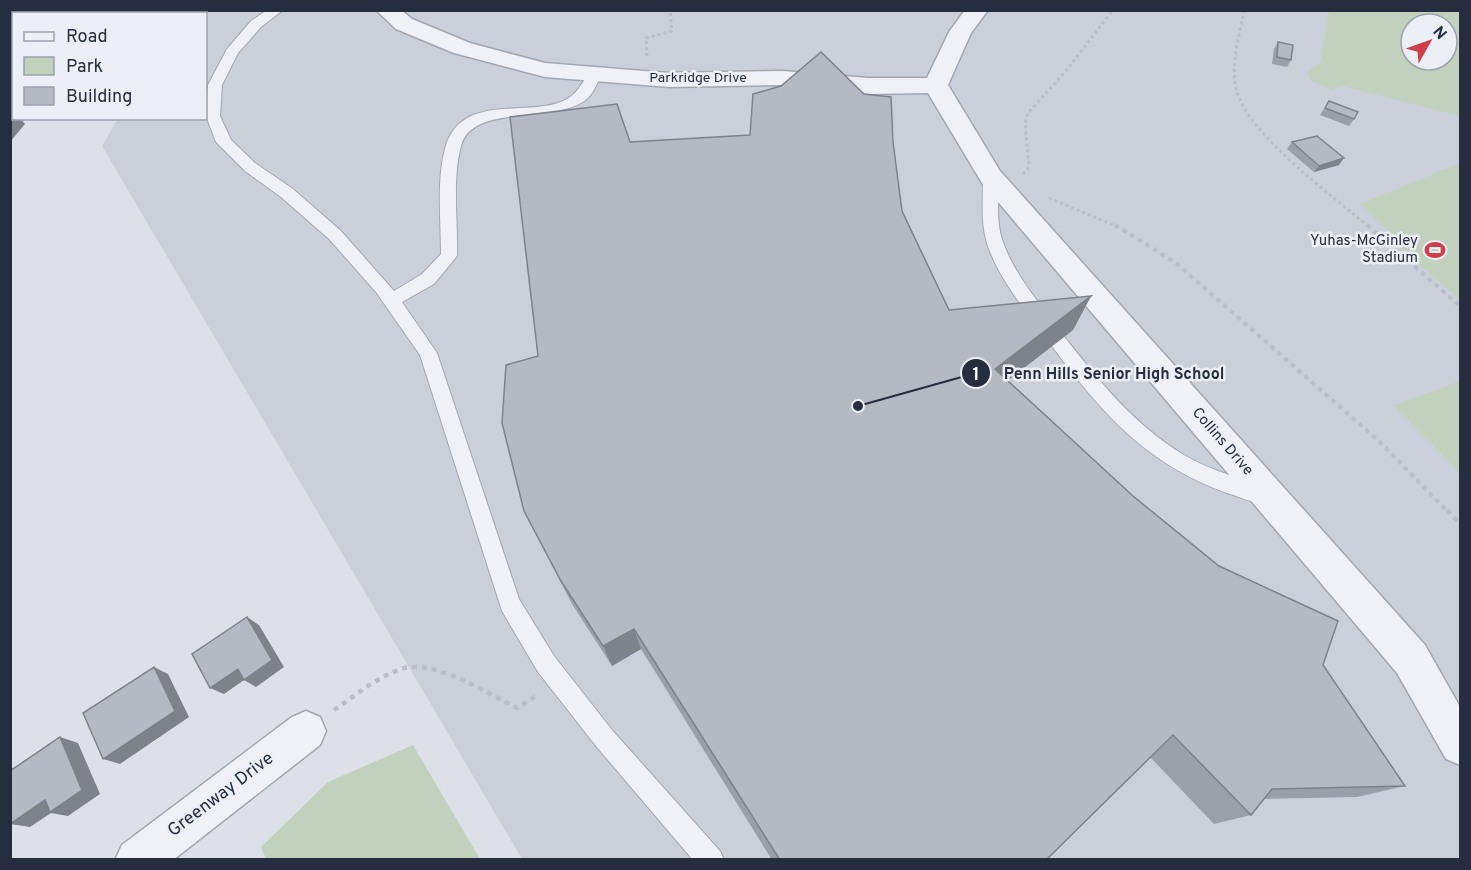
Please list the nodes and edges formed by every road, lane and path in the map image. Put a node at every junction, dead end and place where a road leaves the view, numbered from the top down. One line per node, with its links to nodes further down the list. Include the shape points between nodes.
1 (277, 10): 13 (lane, via 256,24 232,52 215,85 213,116 224,142 335,235)
2 (387, 10): 7 (street, Parkridge Drive, via 404,24 462,48 545,70)
3 (670, 10): 8 (path, via 672,31 646,38)
4 (977, 10): 9 (street, via 960,32)
5 (1113, 10): 11 (path, via 1028,113 1025,123 1029,168 1019,177)
6 (1244, 10): 14 (path, via 1234,69 1237,93 1251,119 1284,153)
7 (595, 74): 8 (street, Parkridge Drive); 13 (lane, via 577,101 562,108 496,112 469,125 456,137 451,155 449,256 428,279)
8 (648, 78): 9 (street, Parkridge Drive, via 783,78 868,86)
9 (936, 86): 10 (street, Collins Drive)
10 (992, 177): 15 (street, Collins Drive); 15 (lane, via 993,235 1007,273 1091,386 1125,423 1168,456 1231,486)
11 (1027, 183)
12 (1042, 193): 16 (path, via 1130,232 1176,264 1379,441)
13 (392, 300): 17 (lane, via 428,353 510,604)
14 (1461, 306)
15 (1269, 497): 19 (street, Collins Drive, via 1411,659)
16 (1461, 524)
17 (558, 679): 18 (path, via 518,708 444,674 409,667 374,683); 21 (lane)
18 (306, 731): 20 (street, Greenway Drive)
19 (1461, 745)
20 (137, 860)
21 (711, 860)

